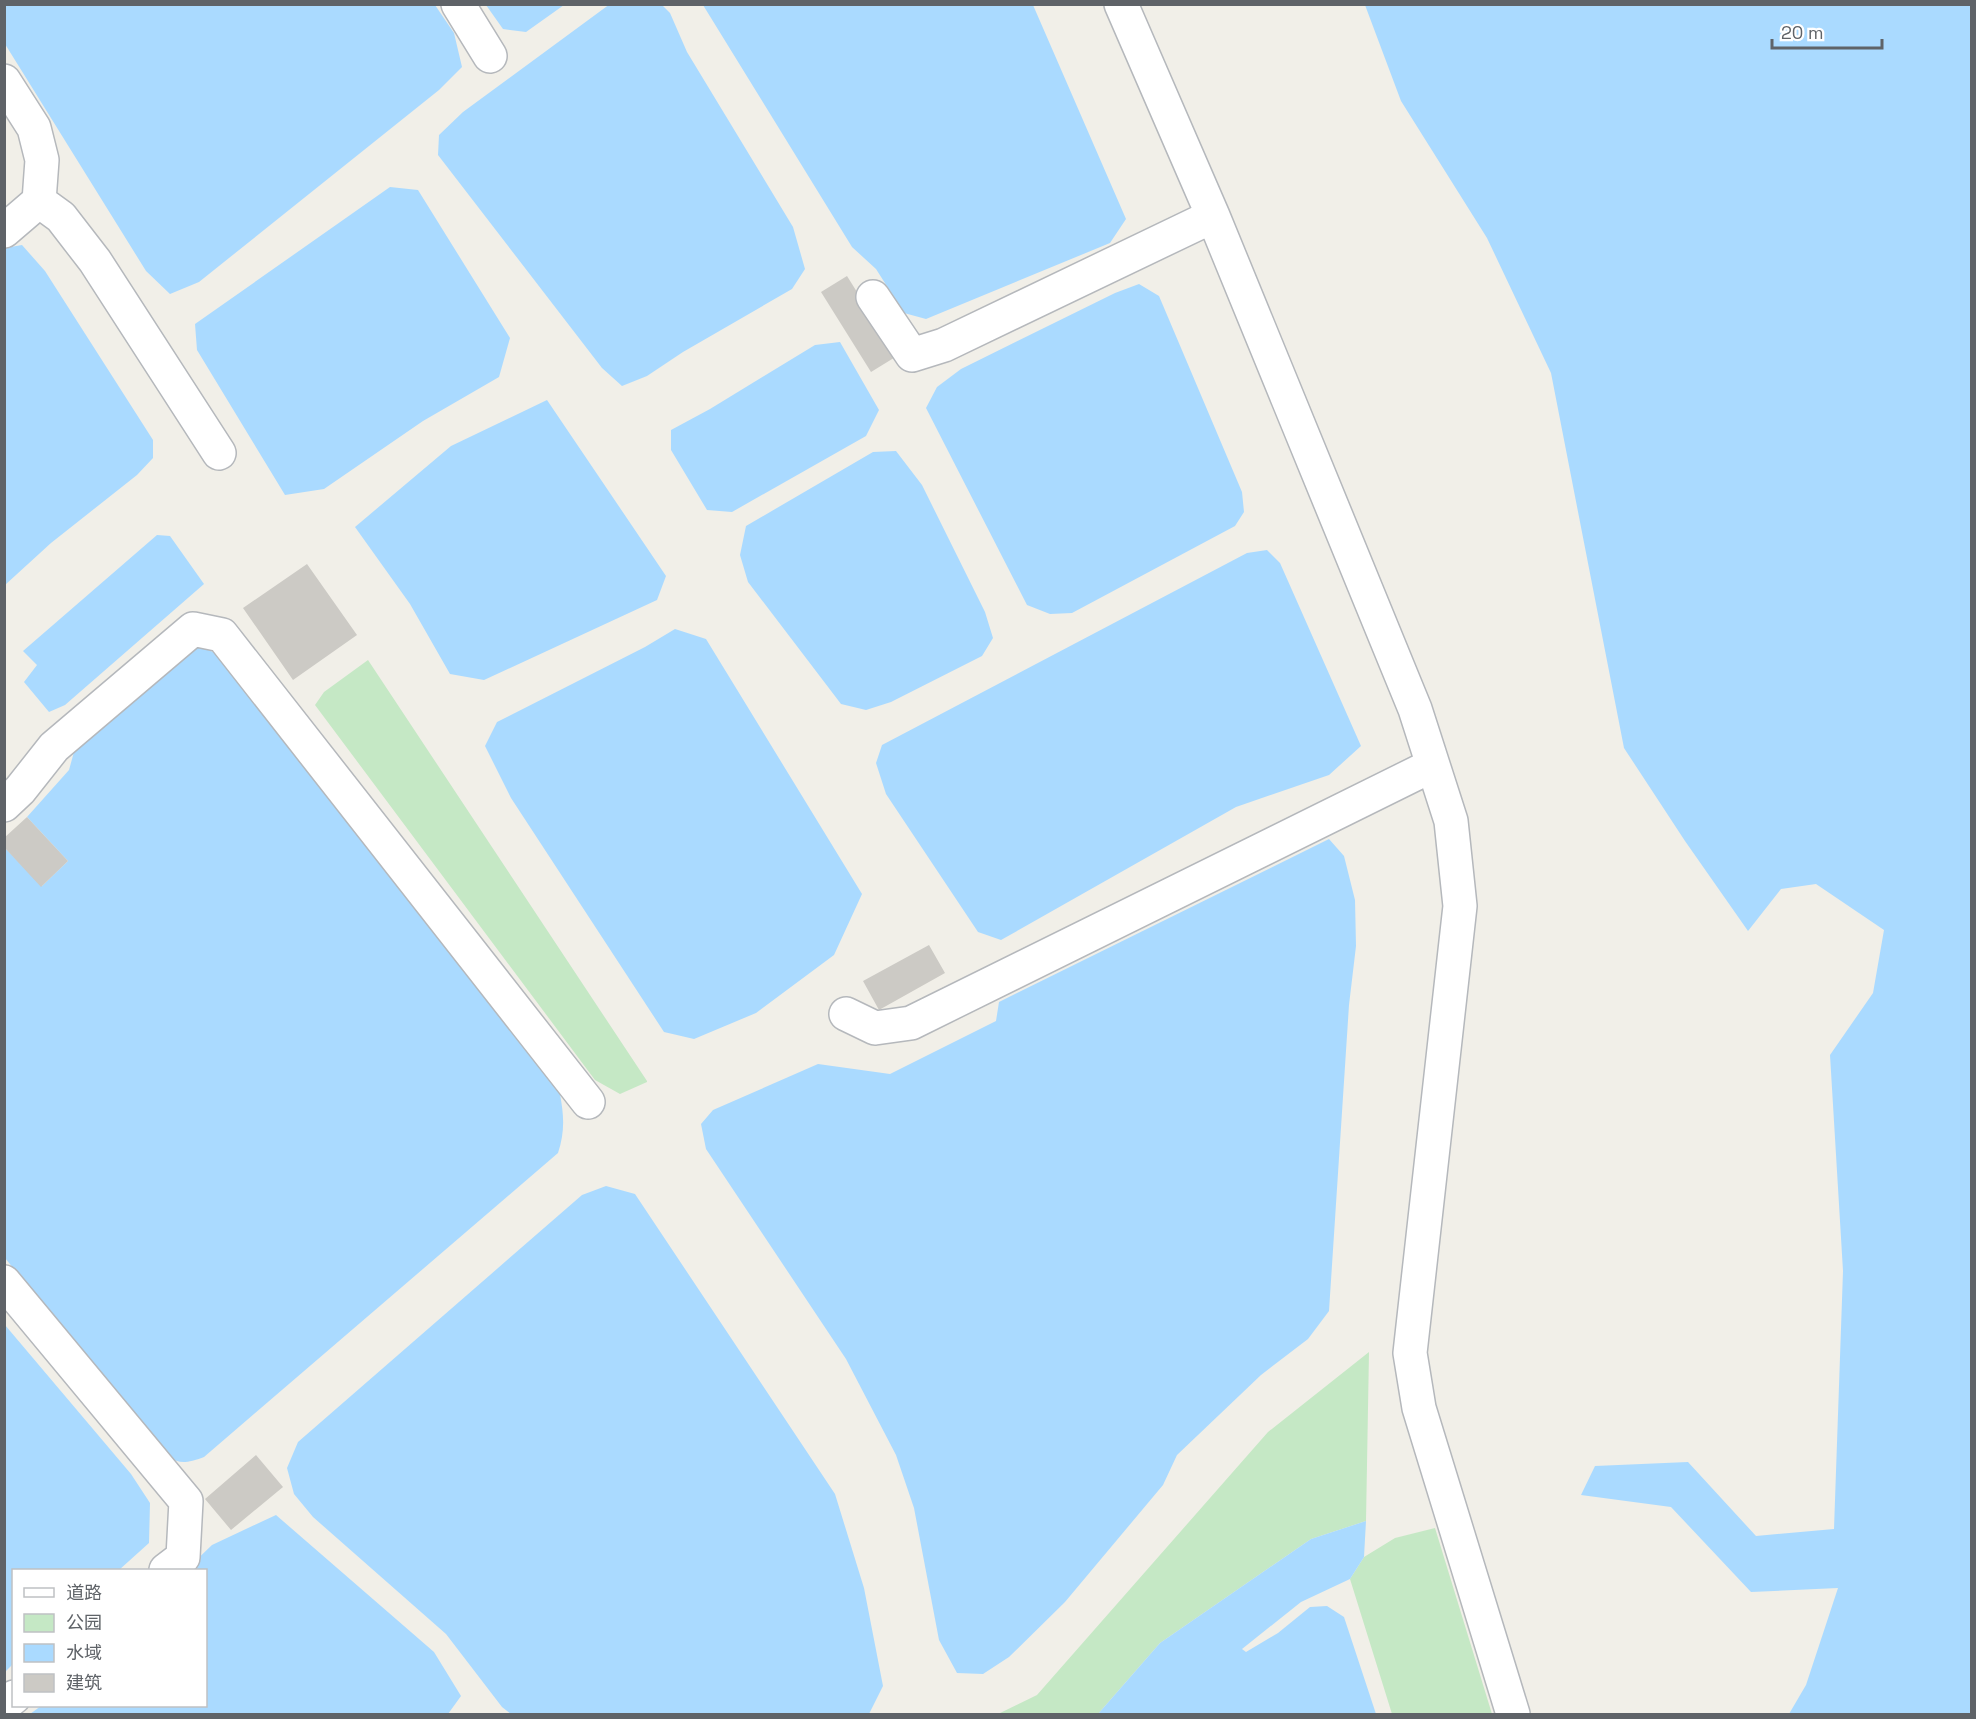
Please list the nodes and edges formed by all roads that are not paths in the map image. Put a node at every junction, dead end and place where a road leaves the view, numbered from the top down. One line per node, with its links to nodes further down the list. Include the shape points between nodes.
1 (458, 4): 3 (street)
2 (1121, 4): 6 (street)
3 (490, 56)
4 (4, 81): 5 (street, via 33,128 42,160)
5 (39, 201): 7 (street); 9 (street, via 61,217 95,261)
6 (1213, 216): 8 (street, via 944,345 912,356); 10 (street, via 1415,710)
7 (4, 231)
8 (873, 297)
9 (219, 453)
10 (1433, 765): 12 (street, via 911,1023 875,1028); 16 (street, via 1451,821 1460,906 1410,1353 1419,1408)
11 (4, 805): 13 (street, via 54,747 193,629 222,635)
12 (846, 1014)
13 (588, 1102)
14 (4, 1282): 15 (street, via 186,1501 183,1557)
15 (167, 1569)
16 (1513, 1714)

